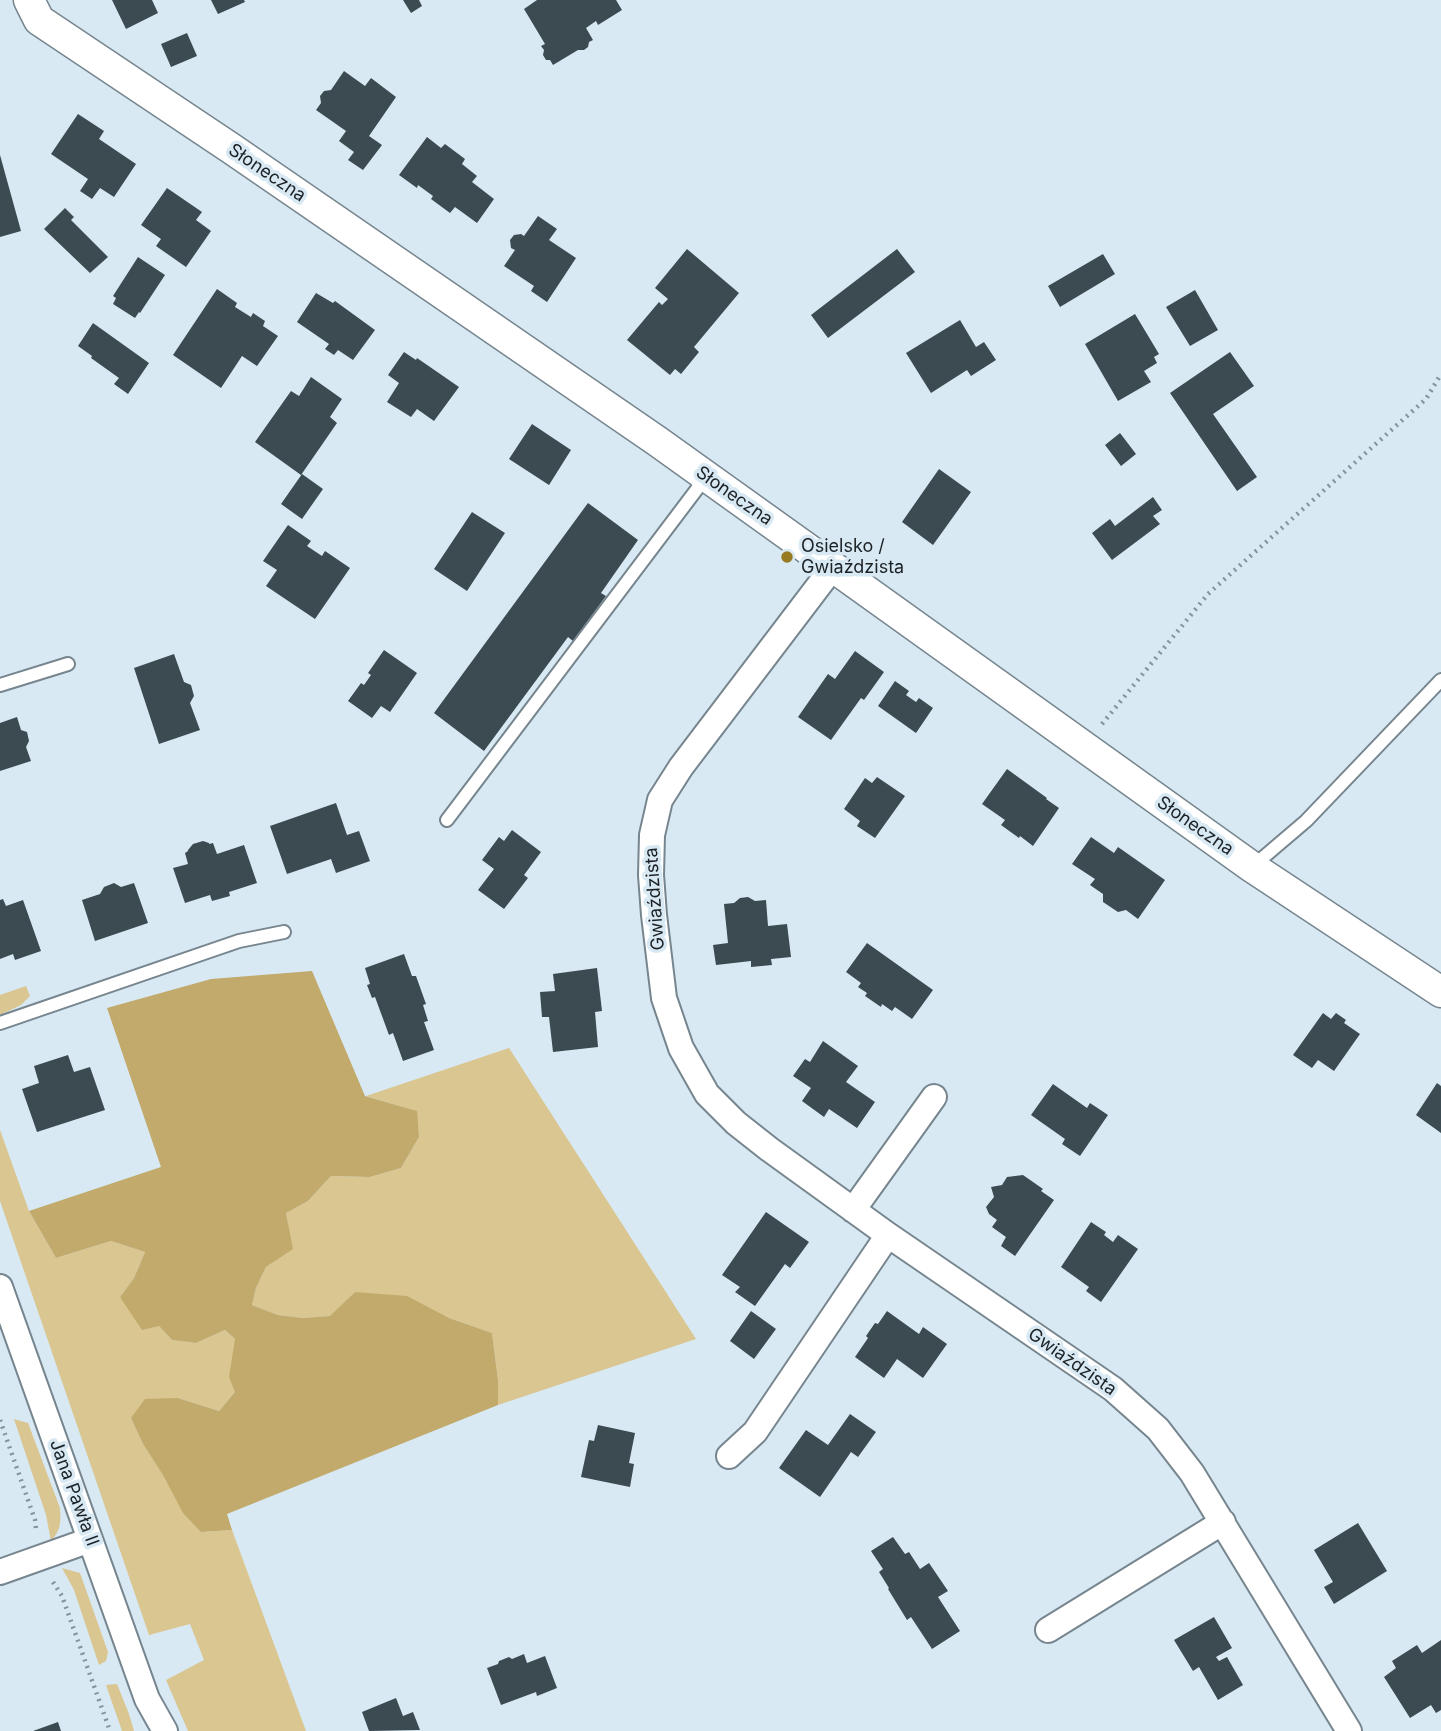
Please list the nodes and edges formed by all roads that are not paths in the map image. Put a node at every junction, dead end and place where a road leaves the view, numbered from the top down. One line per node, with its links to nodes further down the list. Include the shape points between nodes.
1 (29, 0): 2 (street, Słoneczna, via 39,20)
2 (704, 474): 3 (street, Słoneczna); 7 (lane)
3 (833, 567): 8 (street, Słoneczna); 13 (street, Gwiaździsta, via 660,800 652,835 651,875 664,998 681,1048 707,1094 736,1123)
4 (68, 664): 6 (lane)
5 (1441, 680): 8 (lane, via 1306,821)
6 (0, 685)
7 (446, 820)
8 (1252, 867): 10 (street, Słoneczna)
9 (285, 932): 11 (lane, via 239,941)
10 (1441, 992)
11 (0, 1023)
12 (934, 1097): 13 (street)
13 (853, 1210): 14 (street, Gwiaździsta)
14 (888, 1235): 16 (street, via 755,1432); 17 (street, Gwiaździsta, via 1113,1389 1158,1429)
15 (0, 1287): 18 (street, Jana Pawła II)
16 (729, 1456)
17 (1223, 1522): 20 (street); 24 (street, Gwiaździsta)
18 (90, 1540): 19 (street); 21 (street, Jana Pawła II)
19 (0, 1572)
20 (1048, 1630)
21 (147, 1699): 22 (street, Jana Pawła II); 23 (street, Jana Pawła II)
22 (152, 1731)
23 (165, 1731)
24 (1349, 1731)

